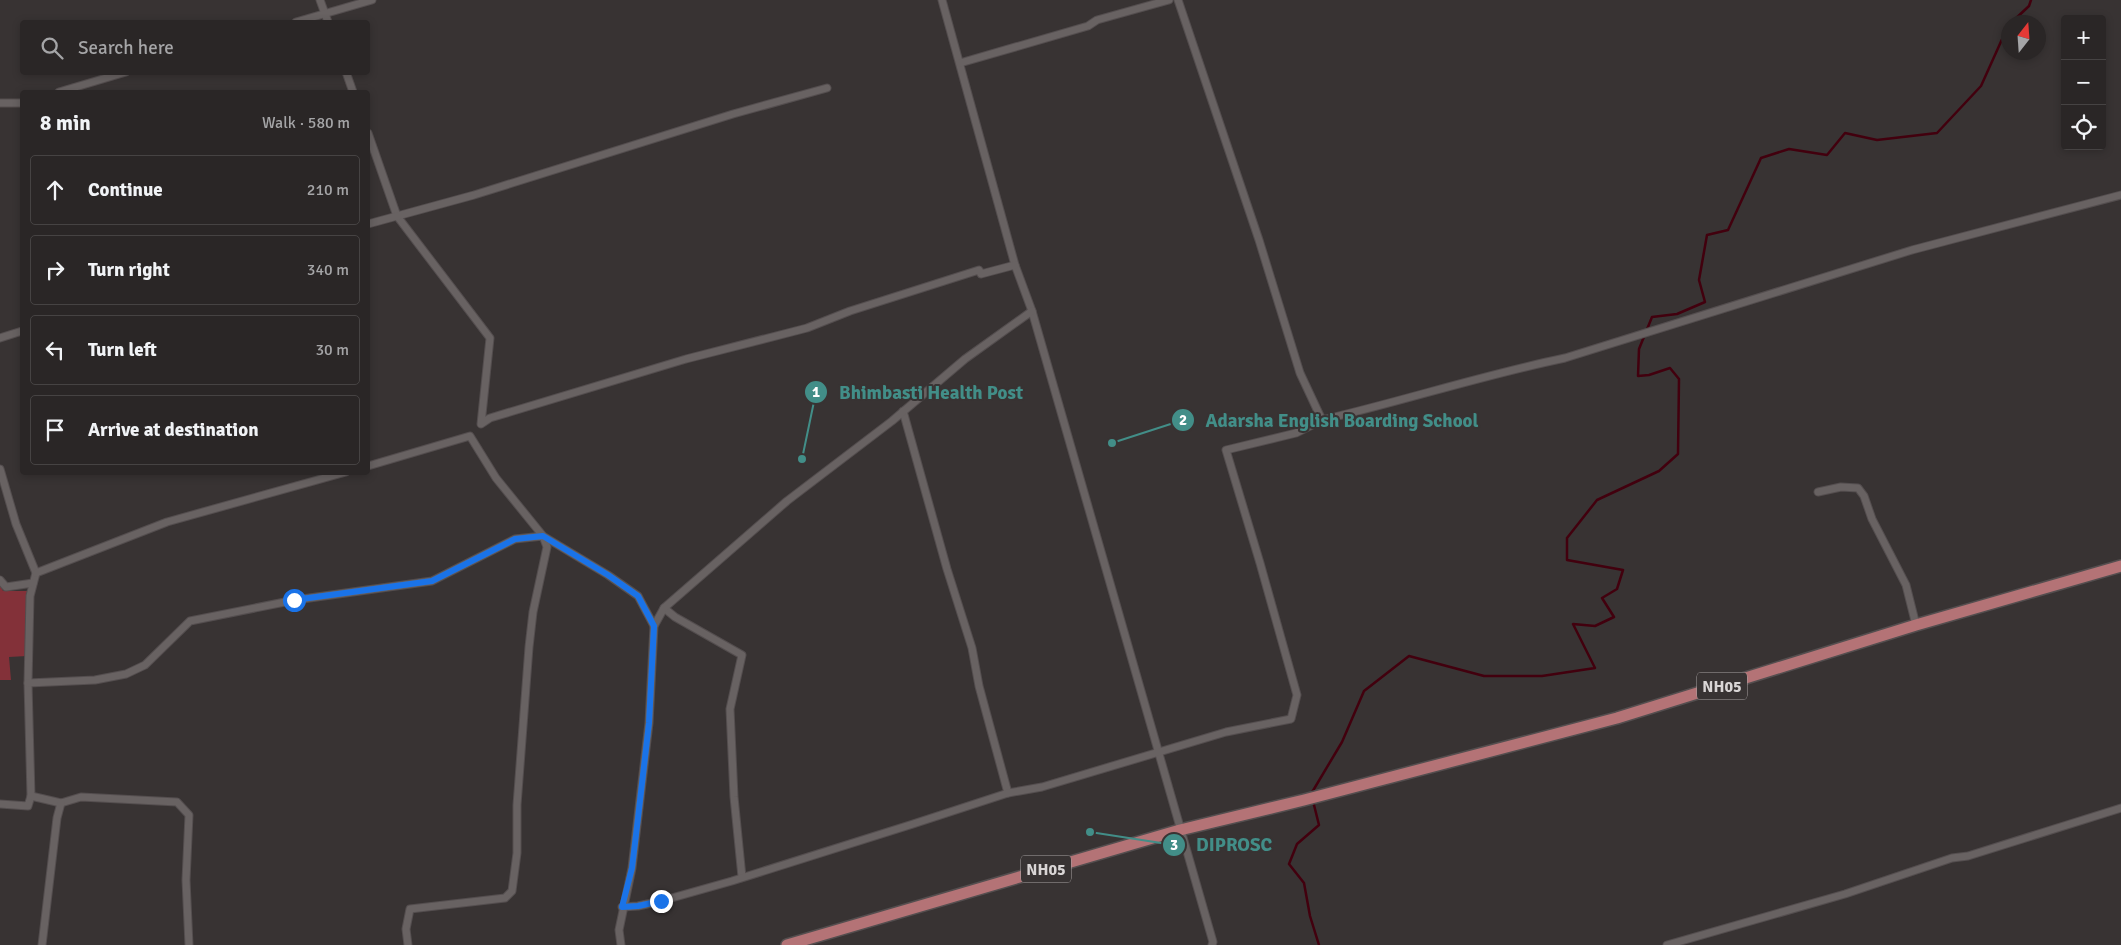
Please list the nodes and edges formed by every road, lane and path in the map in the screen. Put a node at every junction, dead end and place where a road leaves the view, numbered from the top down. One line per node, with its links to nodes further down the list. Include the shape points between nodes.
1 (320, 0): 6 (street)
2 (372, 0): 6 (street)
3 (942, 0): 9 (street)
4 (1169, 0): 9 (street)
5 (1178, 0): 26 (street, via 1300,373)
6 (325, 14): 7 (street); 8 (street)
7 (303, 20)
8 (327, 20)
9 (960, 63): 21 (street)
10 (116, 75): 13 (street)
11 (347, 75): 14 (street)
12 (827, 88): 19 (street, via 733,114 474,196)
13 (66, 90)
14 (352, 90)
15 (0, 103): 16 (street)
16 (20, 103)
17 (370, 139): 19 (street)
18 (2121, 195): 26 (street, via 1912,250 1565,358 1507,370)
19 (397, 216): 20 (street); 21 (street, via 490,338 481,424 490,418 686,359 807,328 979,270 981,274)
20 (370, 223)
21 (1014, 266): 22 (street)
22 (1032, 311): 25 (street, via 965,359); 40 (street)
23 (20, 332): 24 (street)
24 (0, 338)
25 (903, 411): 36 (street, via 788,501); 41 (street, via 972,648)
26 (1322, 420): 40 (street, via 1296,433 1226,450 1297,695 1291,719 1226,732)
27 (370, 465): 31 (street, via 470,436 496,478)
28 (0, 469): 33 (street, via 16,524)
29 (335, 475): 33 (street, via 167,522)
30 (1818, 492): 37 (street, via 1841,487 1858,488 1864,496 1872,520 1906,585)
31 (543, 536): 38 (street, via 638,596); 39 (street, via 515,539 432,581 294,600 190,621 145,665 126,674 95,680); 51 (street, via 547,547 529,646 512,891 505,898 410,908 406,929)
32 (2121, 566): 37 (main road, NH05)
33 (36, 573): 35 (street)
34 (0, 580): 35 (street, via 6,587)
35 (33, 583): 39 (street)
36 (664, 608): 38 (street); 47 (street, via 742,655 730,710)
37 (1916, 625): 46 (main road, NH05, via 1617,718)
38 (654, 626): 48 (street, via 649,723 632,868)
39 (28, 684): 42 (street)
40 (1160, 752): 41 (street, via 1042,787); 46 (street)
41 (1008, 793): 47 (street)
42 (31, 796): 43 (street); 44 (street, via 28,806)
43 (61, 803): 49 (street); 50 (street, via 81,797 177,802 188,815)
44 (0, 804)
45 (2121, 808): 55 (street, via 1968,856 1952,858 1845,894)
46 (1180, 830): 53 (main road, NH05); 54 (street, via 1203,901)
47 (742, 877): 48 (street, via 661,901)
48 (622, 907): 52 (street, via 618,930)
49 (42, 945)
50 (189, 945)
51 (408, 945)
52 (621, 945)
53 (787, 945)
54 (1212, 945)
55 (1667, 945)

